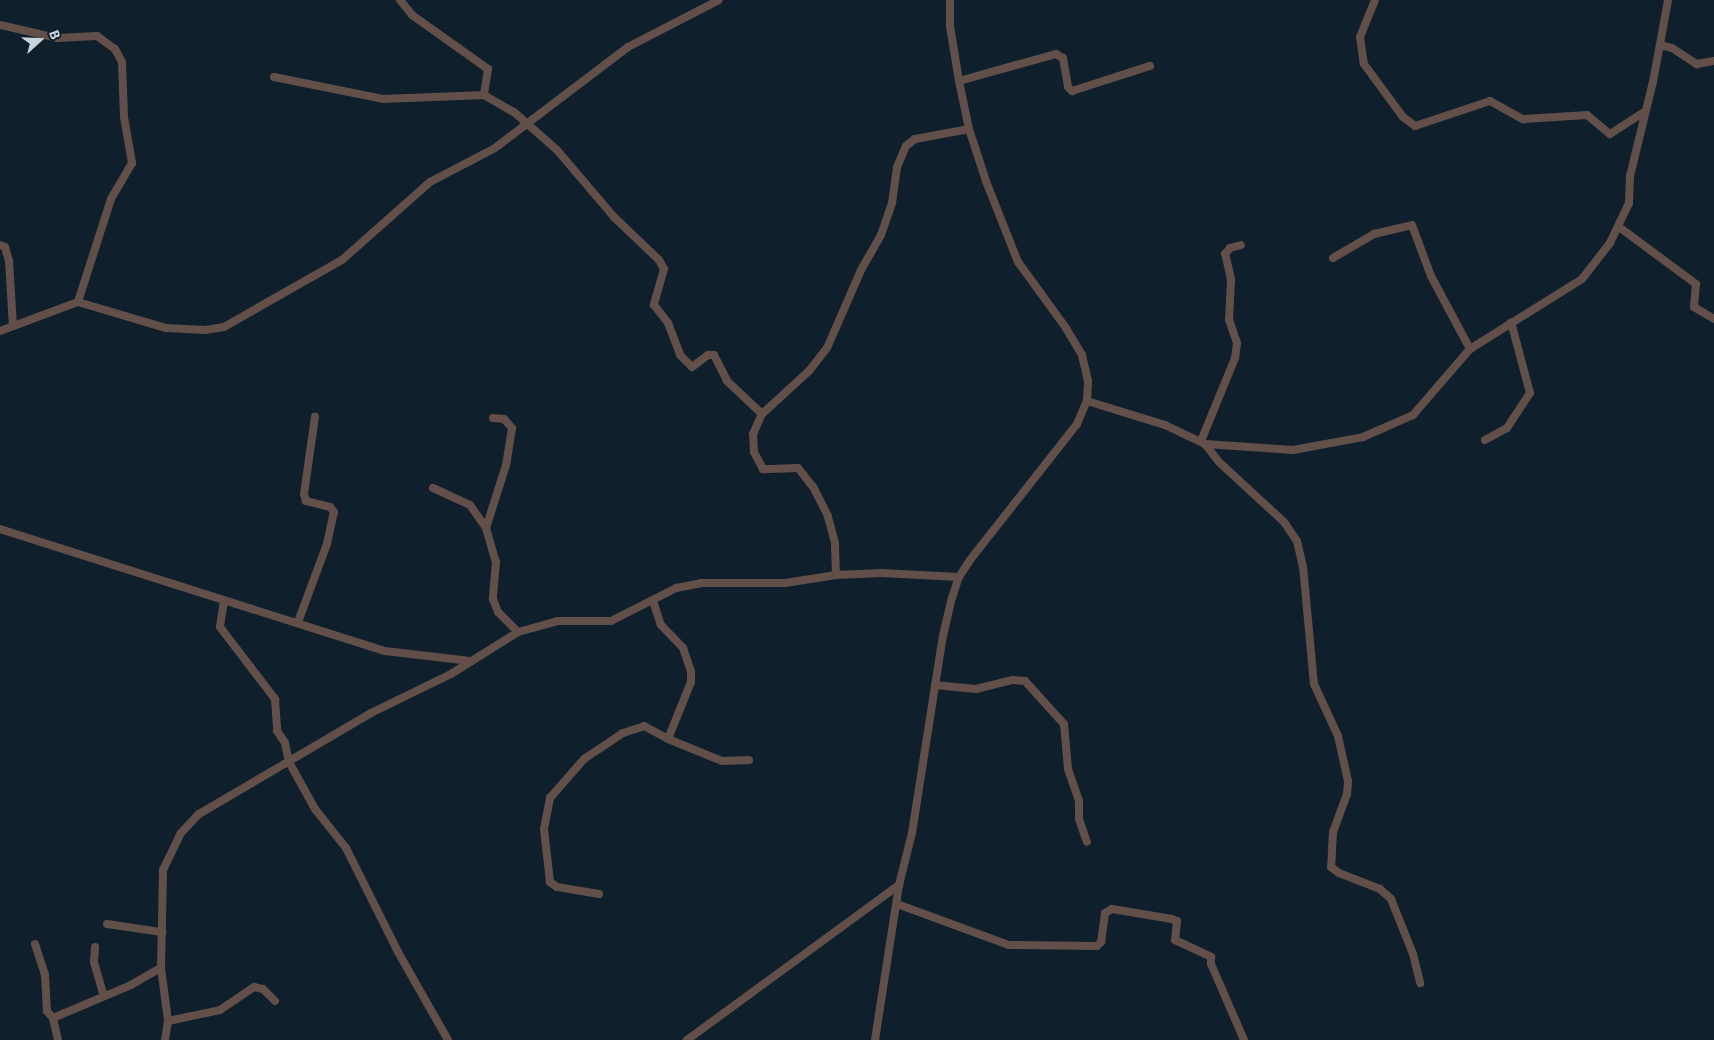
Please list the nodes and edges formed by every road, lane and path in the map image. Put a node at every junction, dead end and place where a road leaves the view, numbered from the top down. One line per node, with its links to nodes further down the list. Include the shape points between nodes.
1 (400, 0): 12 (street, via 418,19 488,69)
2 (719, 0): 14 (street, via 628,47)
3 (950, 0): 11 (street, via 950,26)
4 (1375, 0): 13 (street, via 1360,37 1364,64 1403,117 1415,126 1490,101 1523,119 1587,115 1610,134)
5 (1668, 0): 7 (street)
6 (0, 24): 20 (street, via 57,38 97,36 115,49 122,62 124,117 132,163 111,199)
7 (1660, 45): 8 (street, via 1672,48 1696,64); 13 (street)
8 (1714, 61)
9 (1150, 66): 11 (street, via 1072,91 1068,86 1063,58 1056,54)
10 (274, 77): 12 (street, via 383,99)
11 (959, 81): 15 (street)
12 (484, 95): 14 (street, via 514,112)
13 (1644, 112): 16 (street, via 1630,176 1629,203)
14 (528, 126): 20 (street, via 495,148 430,182 342,260 224,327 205,330 166,328); 27 (street, via 558,150 614,218 659,260 664,269 654,305 668,323 688,366 714,355 727,381)
15 (969, 128): 26 (street, via 1018,262 1082,355 1088,381); 27 (street, via 915,139 906,146 897,166 892,203 881,235 863,265 828,348 809,371)
16 (1619, 227): 21 (street, via 1696,284 1694,307); 22 (street, via 1582,279)
17 (0, 245): 23 (street, via 5,247 9,261)
18 (1240, 245): 31 (street, via 1230,248 1225,254 1231,279 1230,320 1237,343 1236,353 1227,385)
19 (1333, 258): 25 (street, via 1379,232 1412,225 1431,276)
20 (78, 302): 23 (street)
21 (1714, 319)
22 (1510, 322): 25 (street); 30 (street, via 1530,394 1507,428)
23 (13, 326): 24 (street)
24 (0, 331)
25 (1470, 349): 31 (street, via 1448,372 1421,410 1363,437 1293,450)
26 (1087, 401): 31 (street, via 1165,425); 36 (street, via 1077,424)
27 (762, 414): 35 (street, via 752,434 754,452 763,469 798,468 813,487 828,516 835,542)
28 (314, 417): 39 (street, via 304,494 306,501 330,507 334,512 327,544)
29 (493, 418): 34 (street, via 504,419 512,428 506,465)
30 (1485, 440)
31 (1203, 442): 55 (street, via 1224,468 1284,522 1298,542 1314,684 1338,736 1348,780 1347,794 1333,832 1331,867 1380,889 1392,899 1408,938)
32 (433, 488): 34 (street, via 470,505)
33 (0, 528): 37 (street)
34 (486, 528): 40 (street, via 496,562 494,606)
35 (836, 575): 36 (street, via 913,573); 38 (street, via 785,583 701,583 676,588)
36 (959, 577): 42 (street, via 943,636)
37 (224, 601): 39 (street); 45 (street, via 220,627 275,699 278,731 285,743)
38 (652, 601): 40 (street, via 611,622 558,621); 43 (street, via 661,625 683,648 691,671 691,682)
39 (298, 622): 41 (street, via 385,651)
40 (518, 632): 41 (street)
41 (470, 661): 45 (street, via 451,674 371,713)
42 (935, 685): 46 (street, via 976,688 1016,679 1030,686 1064,724 1068,769 1079,801 1079,819); 47 (street, via 912,833)
43 (668, 738): 44 (street, via 722,761); 48 (street, via 644,726 623,733 584,759 550,798 544,829 550,882 557,887)
44 (749, 760)
45 (289, 762): 51 (street, via 199,814 181,833 163,866); 62 (street, via 315,809 346,848 394,945)
46 (1086, 842)
47 (899, 885): 49 (street); 63 (street)
48 (599, 894)
49 (896, 904): 64 (street); 65 (street, via 1009,945 1097,946 1101,942 1105,913 1112,909 1172,918 1177,921 1175,940 1211,957 1211,964)
50 (107, 924): 51 (street)
51 (162, 932): 54 (street)
52 (35, 944): 58 (street, via 45,974 47,1011)
53 (95, 947): 56 (street, via 94,962)
54 (161, 968): 56 (street); 59 (street)
55 (1420, 983)
56 (104, 996): 58 (street)
57 (275, 1001): 59 (street, via 262,989 254,987 220,1010)
58 (53, 1018): 60 (street)
59 (168, 1021): 61 (street)
60 (58, 1040)
61 (164, 1040)
62 (448, 1040)
63 (687, 1040)
64 (876, 1040)
65 (1244, 1040)

